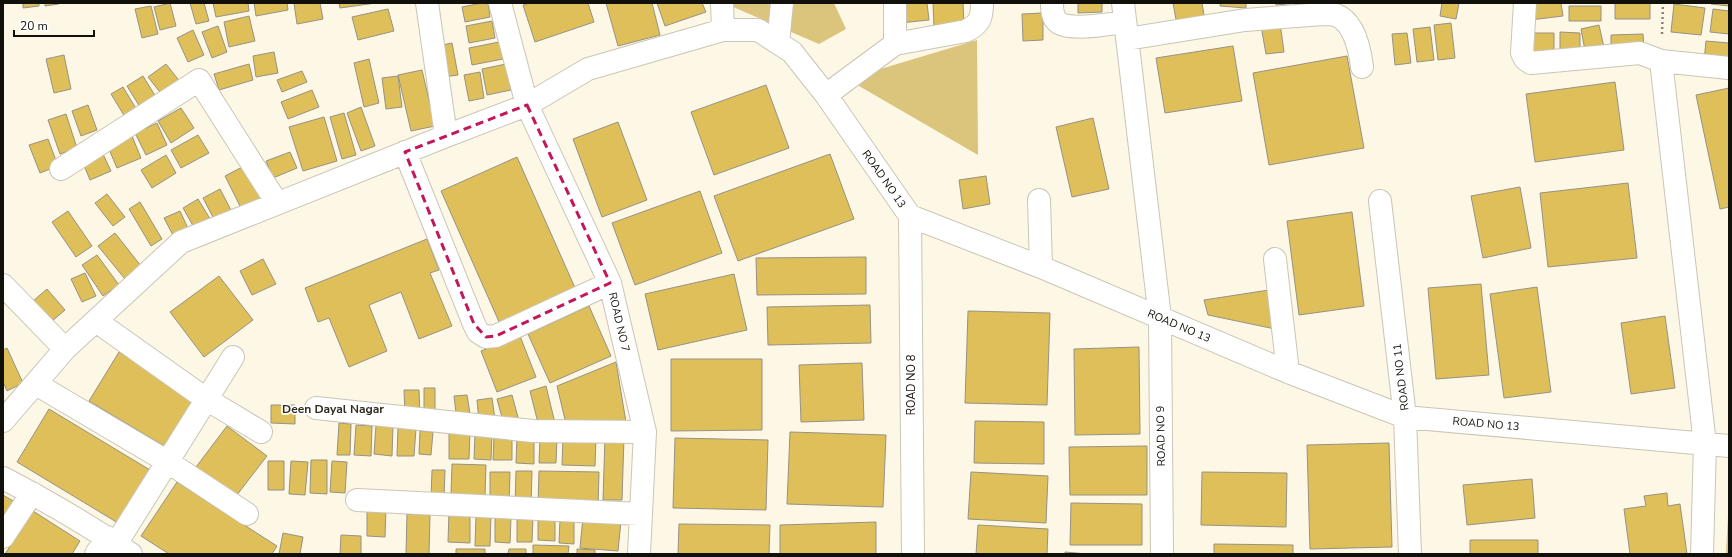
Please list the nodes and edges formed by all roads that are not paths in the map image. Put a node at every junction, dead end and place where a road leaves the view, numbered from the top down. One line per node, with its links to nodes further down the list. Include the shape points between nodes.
1 (427, 3): 18 (street)
2 (722, 3): 10 (street)
3 (782, 3): 11 (street)
4 (895, 3): 12 (street)
5 (982, 3): 12 (street, via 982,16 975,27)
6 (1052, 3): 9 (street, via 1052,13 1058,22 1070,27)
7 (1525, 3): 13 (street, via 1522,53 1531,63 1630,53 1640,53)
8 (502, 4): 17 (street, ROAD NO 7)
9 (1125, 22): 14 (street, via 1336,15 1346,22 1360,50); 29 (street, ROAD NO 9)
10 (723, 30): 11 (street, ROAD NO 13, via 758,30); 17 (street, ROAD NO 13, via 588,69)
11 (778, 43): 16 (street, ROAD NO 13, via 792,52)
12 (895, 44): 16 (street)
13 (1661, 61): 15 (street); 41 (street)
14 (1362, 67)
15 (1729, 68)
16 (826, 95): 24 (street, ROAD NO 13)
17 (527, 106): 18 (street, ROAD NO 13); 27 (street, ROAD NO 7)
18 (446, 136): 19 (street, ROAD NO 13)
19 (405, 152): 23 (street, ROAD NO 13); 27 (street, via 478,332 486,337 496,336)
20 (61, 169): 23 (street, via 199,80)
21 (1039, 200): 26 (street)
22 (1380, 201): 37 (street, ROAD NO 11)
23 (277, 203): 30 (street, ROAD NO 13, via 181,242)
24 (910, 216): 26 (street, ROAD NO 13); 52 (street, ROAD NO 8)
25 (1275, 259): 33 (street)
26 (1041, 267): 29 (street, ROAD NO 13)
27 (610, 283): 40 (street, ROAD NO 7)
28 (3, 285): 31 (street)
29 (1160, 318): 33 (street, ROAD NO 13); 53 (street, ROAD NO 9)
30 (96, 321): 31 (street, ROAD NO 13); 35 (street)
31 (66, 349): 34 (street, ROAD NO 13)
32 (233, 357): 35 (street)
33 (1288, 372): 37 (street, ROAD NO 13)
34 (36, 384): 38 (street, ROAD NO 13); 43 (street)
35 (206, 398): 39 (street); 43 (street)
36 (316, 408): 40 (street, via 533,431)
37 (1405, 417): 41 (street, ROAD NO 13); 54 (street, ROAD NO 11)
38 (3, 421)
39 (261, 432)
40 (645, 432): 48 (street, ROAD NO 7)
41 (1705, 444): 42 (street, ROAD NO 13); 55 (street)
42 (1729, 446)
43 (168, 462): 47 (street); 50 (street)
44 (3, 478): 45 (street)
45 (32, 493): 49 (street); 50 (street)
46 (357, 500): 48 (street)
47 (247, 514)
48 (640, 514): 51 (street, ROAD NO 7)
49 (3, 536)
50 (113, 547)
51 (639, 554)
52 (913, 554)
53 (1162, 554)
54 (1410, 554)
55 (1702, 554)

